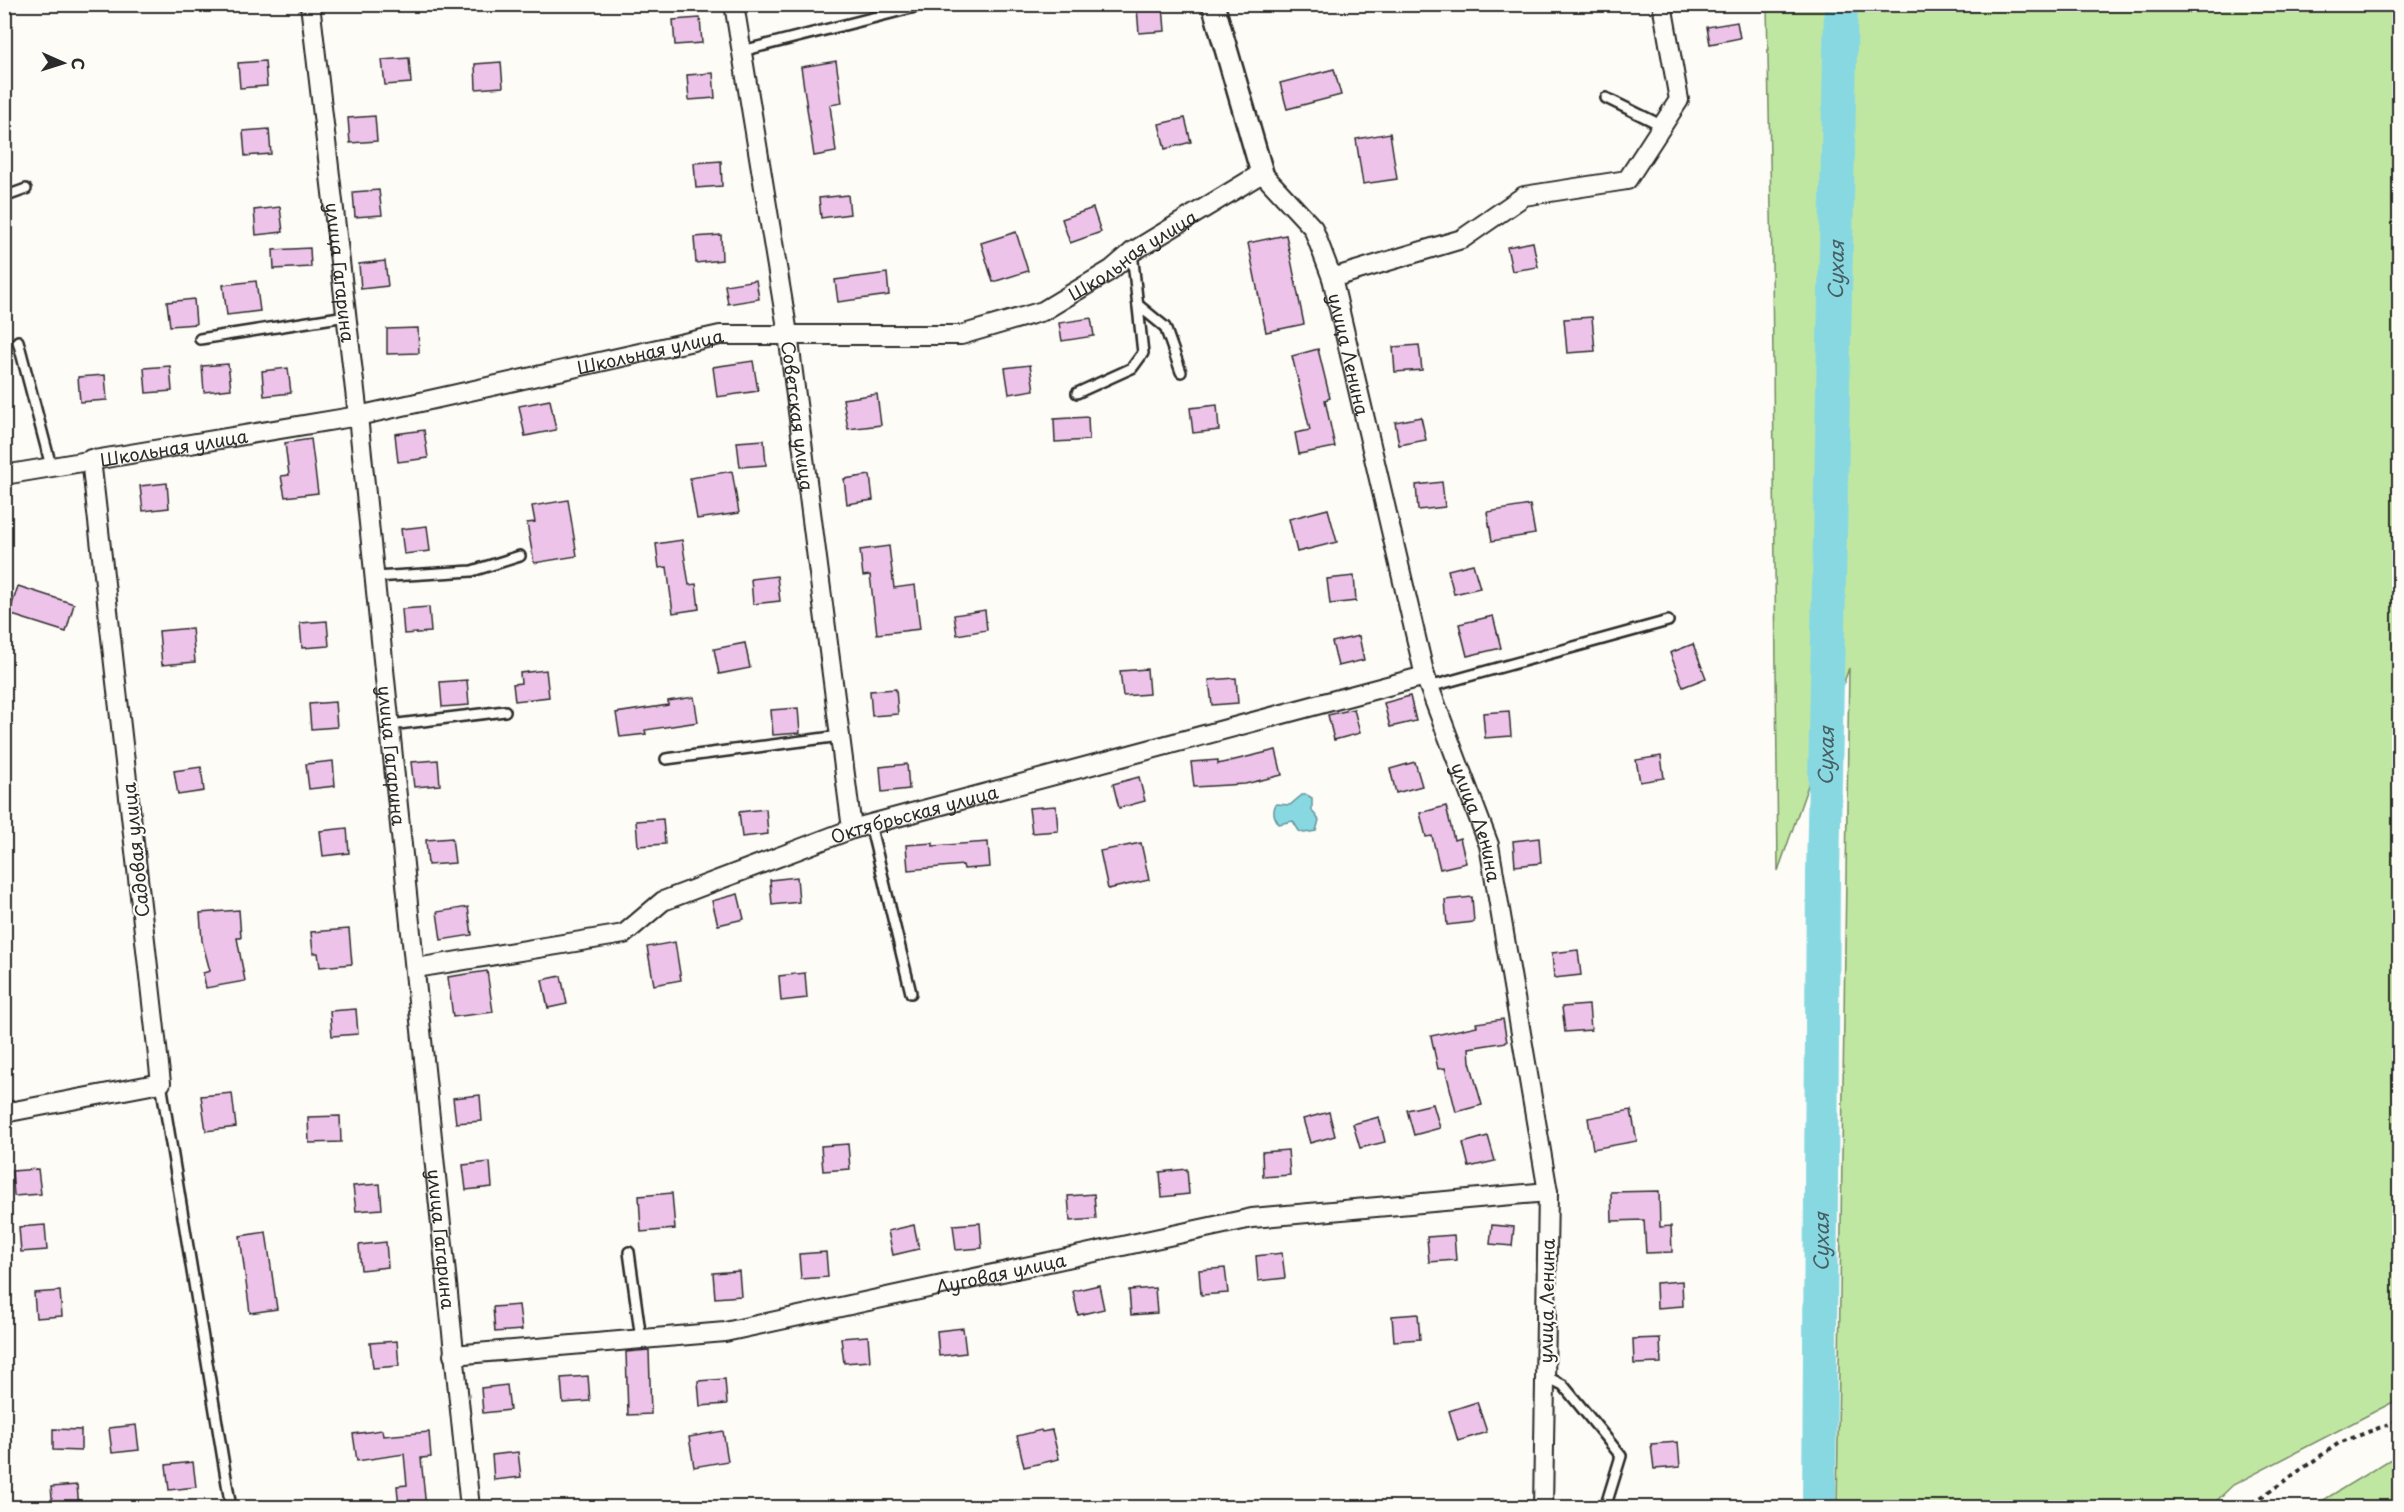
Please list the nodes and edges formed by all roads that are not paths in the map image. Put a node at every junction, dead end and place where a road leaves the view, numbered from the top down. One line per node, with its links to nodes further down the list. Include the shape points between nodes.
1 (310, 4): 15 (street, улица Гагарина)
2 (734, 4): 6 (street, Советская улица)
3 (927, 4): 6 (lane)
4 (1213, 4): 9 (street)
5 (1662, 4): 8 (street, via 1679,100)
6 (742, 51): 16 (street, Советская улица)
7 (1606, 98): 8 (lane)
8 (1663, 126): 13 (street, via 1627,180 1524,196 1462,239)
9 (1262, 172): 12 (street, Школьная улица); 13 (street, улица Ленина, via 1313,228)
10 (26, 189): 11 (lane)
11 (4, 197)
12 (1132, 252): 14 (lane); 16 (street, Школьная улица, via 1111,270 1043,311 961,335)
13 (1332, 278): 28 (street, улица Ленина)
14 (1138, 305): 19 (lane, via 1165,327); 20 (lane, via 1143,353 1132,368)
15 (346, 316): 17 (lane); 21 (street, улица Гагарина)
16 (788, 334): 21 (street, Школьная улица, via 720,335); 31 (street, Советская улица)
17 (200, 339)
18 (18, 341): 23 (lane)
19 (1181, 372)
20 (1077, 393)
21 (358, 416): 22 (street, Школьная улица); 26 (street, улица Гагарина)
22 (91, 459): 23 (street, Школьная улица); 37 (street, Садовая улица)
23 (51, 466): 24 (street, Школьная улица)
24 (4, 475)
25 (520, 556): 26 (lane, via 472,571)
26 (375, 577): 30 (street, улица Гагарина)
27 (1668, 621): 28 (lane)
28 (1427, 681): 33 (street, Октябрьская улица); 39 (street, улица Ленина, via 1489,845)
29 (505, 711): 30 (lane)
30 (390, 725): 35 (street, улица Гагарина)
31 (840, 736): 32 (lane); 34 (street, Советская улица)
32 (666, 759)
33 (870, 824): 34 (street, Октябрьская улица); 36 (lane)
34 (852, 829): 35 (street, Октябрьская улица, via 663,901 624,934)
35 (416, 968): 42 (street, улица Гагарина)
36 (910, 993)
37 (161, 1083): 38 (street); 44 (lane)
38 (4, 1113)
39 (1548, 1192): 41 (street, Луговая улица, via 1252,1218 725,1332); 43 (street, улица Ленина)
40 (629, 1252): 41 (lane)
41 (641, 1339): 42 (street, Луговая улица)
42 (453, 1355): 45 (street, улица Гагарина)
43 (1545, 1376): 46 (street, улица Ленина); 47 (lane, via 1563,1385 1621,1456)
44 (231, 1508)
45 (470, 1508)
46 (1543, 1508)
47 (1605, 1508)

